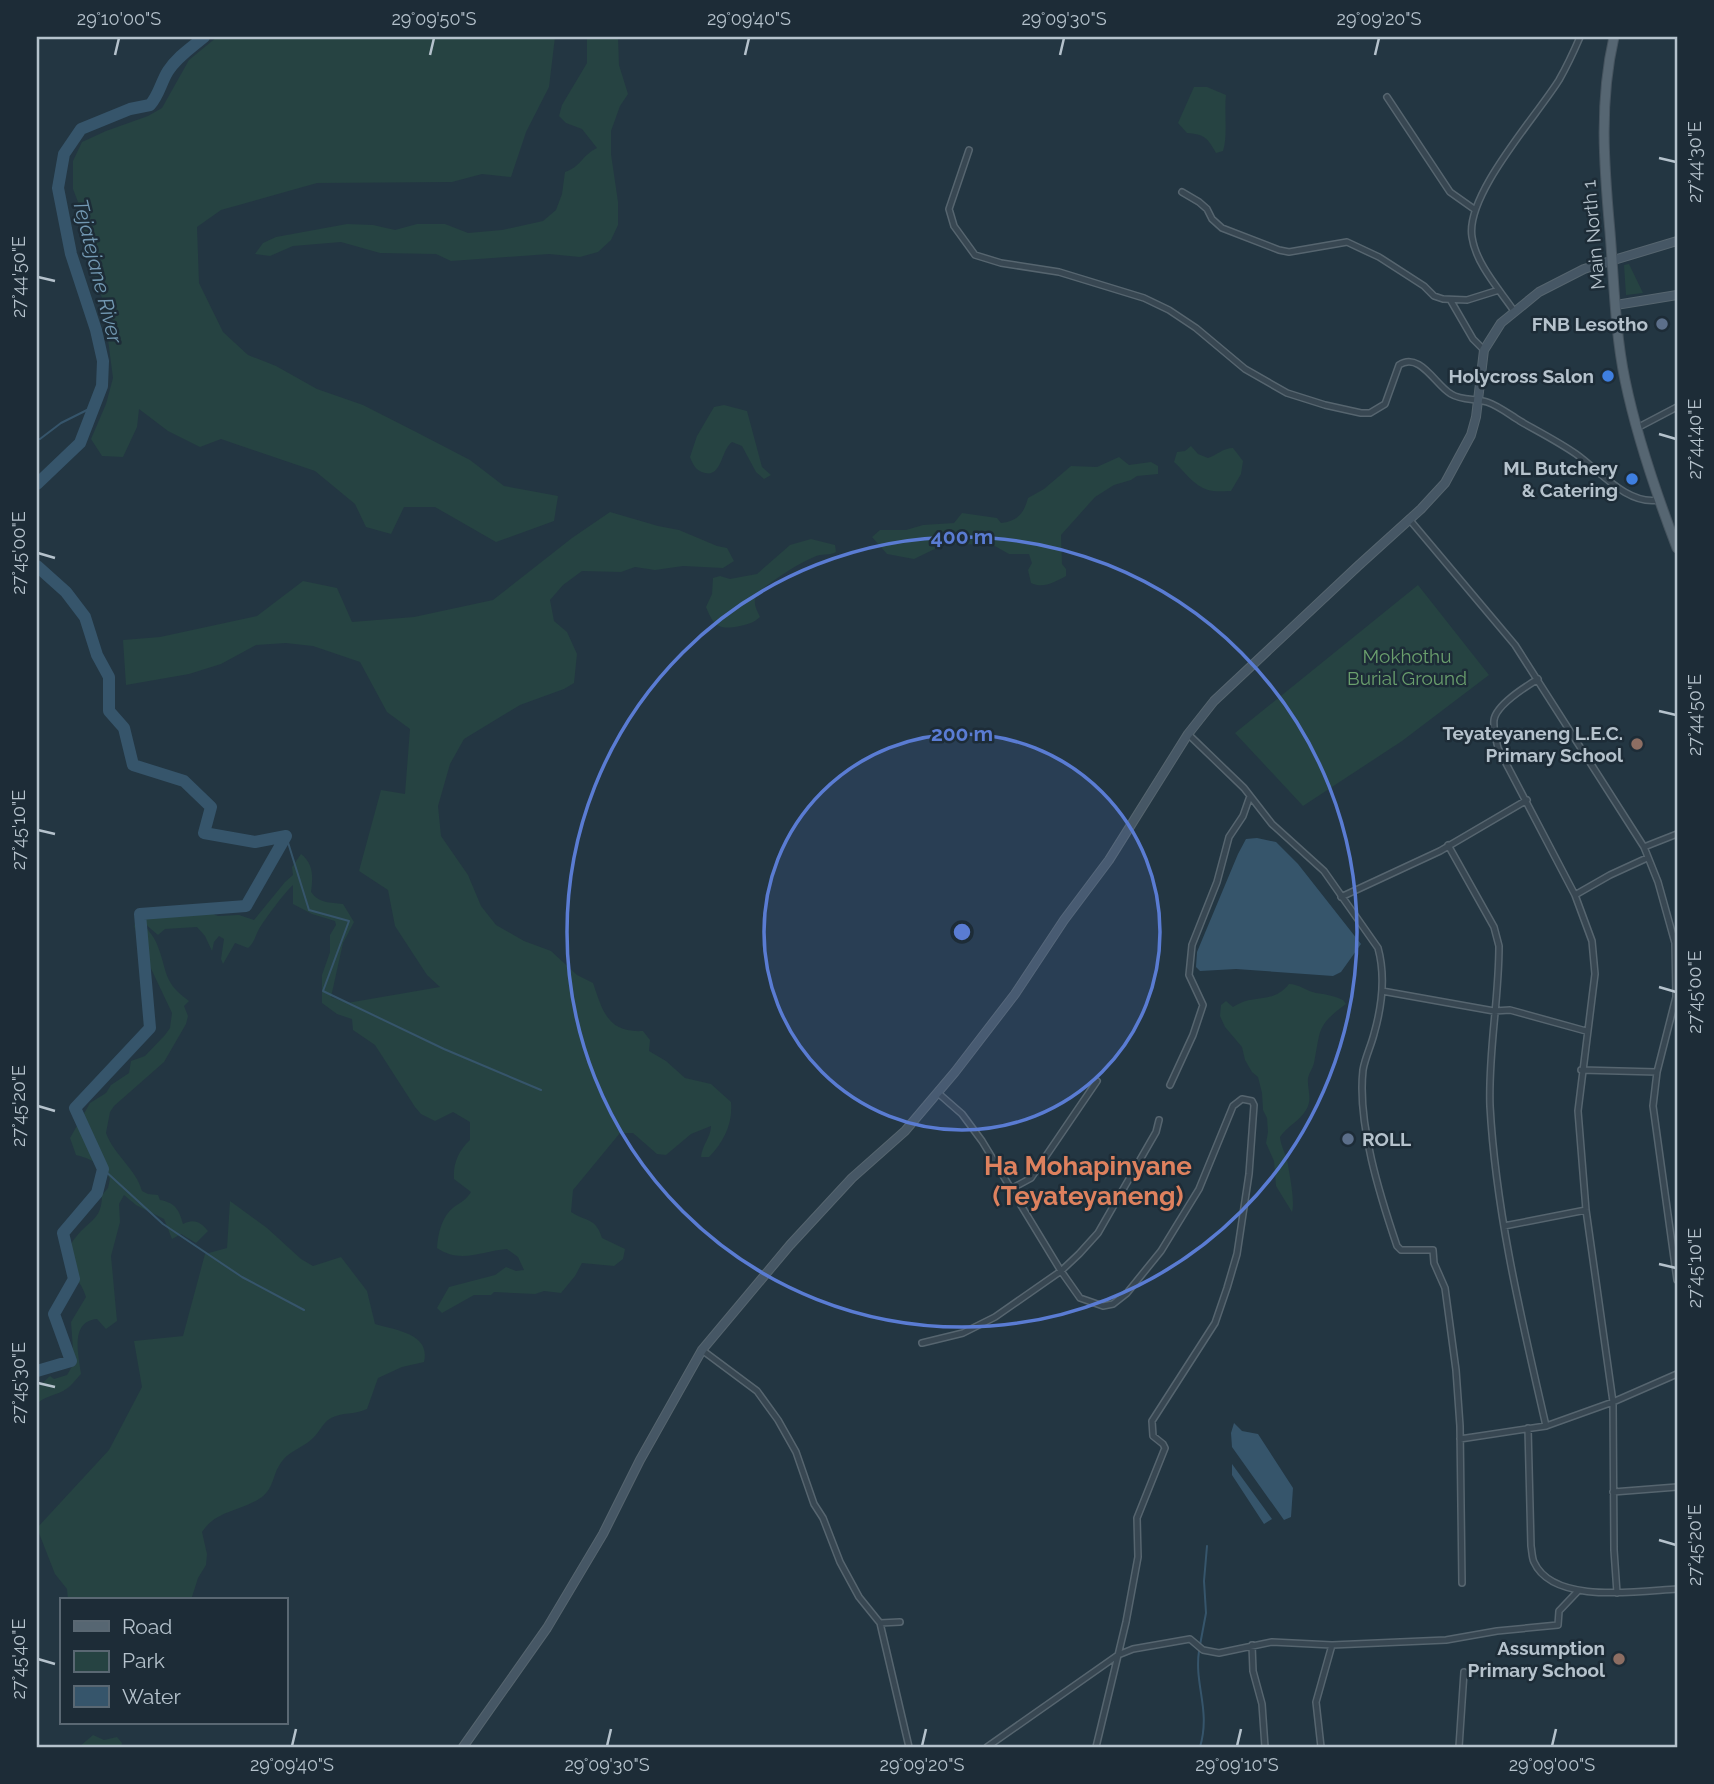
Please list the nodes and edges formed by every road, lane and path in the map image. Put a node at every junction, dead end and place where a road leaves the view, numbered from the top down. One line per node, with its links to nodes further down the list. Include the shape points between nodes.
1 (1580, 37): 6 (street, via 1560,79)
2 (1614, 37): 8 (main road, Main North 1, via 1603,113)
3 (1387, 97): 6 (street, via 1450,192)
4 (969, 150): 15 (street, via 949,209 954,226 975,254 1059,272 1144,298 1196,328 1245,369 1287,393 1325,405 1361,413 1378,410 1388,399 1404,362 1427,370 1449,393)
5 (1181, 192): 11 (street, via 1207,209 1222,228 1289,252 1347,242 1379,257 1434,296)
6 (1474, 209): 9 (street, via 1471,233 1475,253)
7 (1677, 241): 8 (main road)
8 (1612, 261): 12 (main road, Main North 1); 13 (main road, via 1549,286)
9 (1499, 290): 11 (street); 13 (street)
10 (1677, 295): 12 (main road)
11 (1451, 301): 14 (street)
12 (1616, 304): 17 (main road, Main North 1, via 1625,381)
13 (1514, 311): 14 (main road)
14 (1484, 349): 15 (main road)
15 (1479, 401): 18 (street, via 1575,453 1612,483 1646,502); 19 (main road, via 1471,435 1452,472)
16 (1677, 407): 17 (street)
17 (1637, 428): 18 (main road, Main North 1)
18 (1658, 499): 20 (main road, Main North 1)
19 (1409, 519): 21 (street, via 1501,627); 22 (main road, via 1214,701)
20 (1677, 548)
21 (1538, 679): 24 (street, via 1518,692 1494,719 1498,748); 27 (street)
22 (1188, 734): 23 (street); 38 (main road, via 1109,860)
23 (1250, 796): 30 (street, via 1272,824 1324,871); 37 (street, via 1229,837 1192,944 1189,975 1203,1005)
24 (1527, 800): 26 (street); 29 (street)
25 (1677, 834): 27 (street)
26 (1448, 845): 30 (street); 32 (street, via 1494,927 1499,947)
27 (1644, 847): 28 (street)
28 (1647, 858): 29 (street); 35 (street, via 1675,943 1676,997)
29 (1575, 895): 33 (street, via 1592,941 1595,974)
30 (1341, 897): 31 (street, via 1378,948)
31 (1382, 990): 32 (street); 51 (street, via 1363,1070 1365,1125 1397,1245 1401,1250 1433,1250 1445,1288)
32 (1494, 1011): 33 (street, via 1510,1010); 42 (street, via 1490,1104)
33 (1587, 1031): 34 (street)
34 (1581, 1070): 35 (street); 41 (street, via 1578,1111)
35 (1657, 1072): 44 (street, via 1653,1106)
36 (1097, 1081): 40 (street, via 1031,1178)
37 (1170, 1084)
38 (938, 1093): 40 (street, via 962,1114); 46 (main road, via 905,1131 839,1190)
39 (1160, 1120): 43 (street, via 1098,1233)
40 (1011, 1189): 43 (street)
41 (1586, 1210): 42 (street); 48 (street)
42 (1504, 1226): 49 (street)
43 (1061, 1271): 45 (street, via 963,1334); 62 (street, via 1080,1298 1091,1303 1113,1304 1127,1293 1161,1251 1199,1189 1233,1105 1242,1099 1252,1101 1249,1174 1237,1254 1215,1323 1153,1421 1153,1436 1165,1448 1137,1518 1138,1557)
44 (1677, 1280)
45 (922, 1343)
46 (702, 1350): 59 (street, via 757,1391 778,1420 796,1452 840,1562); 64 (main road, via 547,1628)
47 (1677, 1374): 48 (street)
48 (1613, 1402): 49 (street); 53 (street)
49 (1546, 1426): 50 (street)
50 (1528, 1428): 51 (street); 56 (street, via 1534,1562 1562,1587)
51 (1460, 1438): 54 (street)
52 (1677, 1487): 53 (street)
53 (1613, 1492): 57 (street)
54 (1462, 1583)
55 (1677, 1588): 57 (street)
56 (1578, 1591): 57 (street); 61 (street, via 1559,1611 1558,1625 1446,1640)
57 (1617, 1593)
58 (901, 1622): 59 (street)
59 (880, 1623): 65 (street)
60 (1252, 1645): 61 (street); 62 (street, via 1219,1653 1203,1650 1190,1639); 68 (street)
61 (1332, 1645): 69 (street, via 1317,1702)
62 (1118, 1655): 66 (street); 67 (street)
63 (1464, 1672): 70 (street)
64 (463, 1747)
65 (909, 1747)
66 (987, 1747)
67 (1096, 1747)
68 (1265, 1747)
69 (1321, 1747)
70 (1459, 1747)

